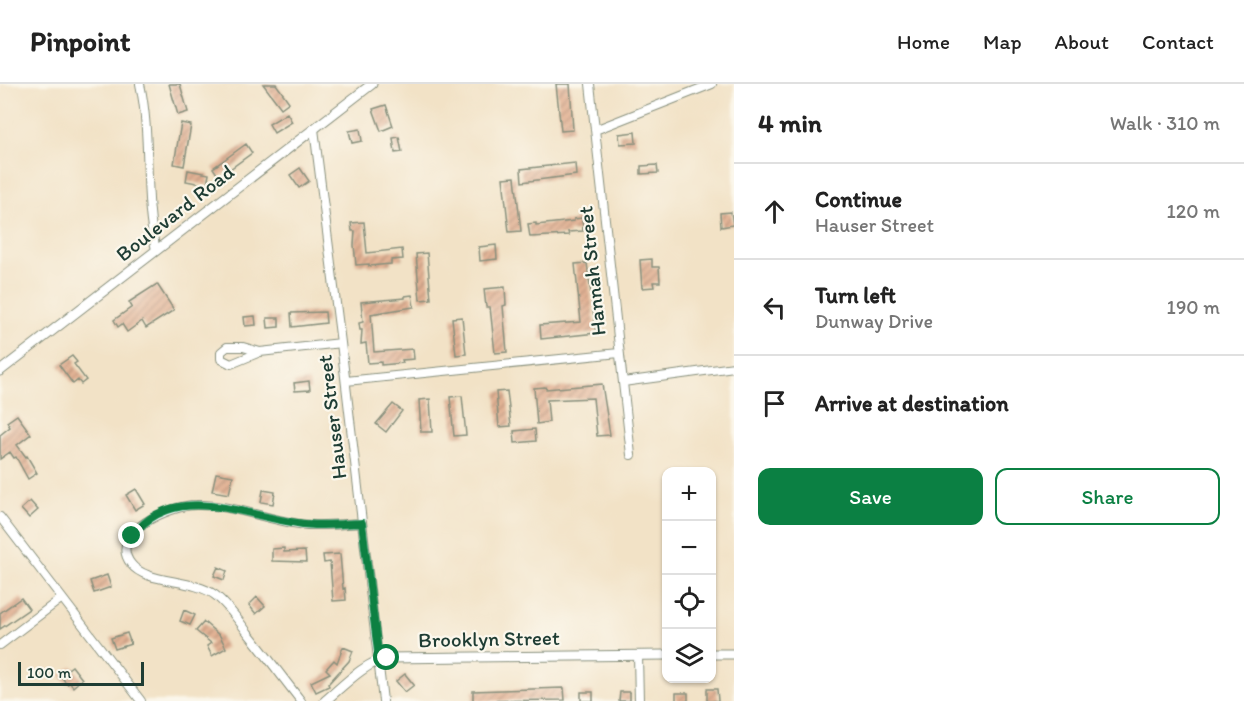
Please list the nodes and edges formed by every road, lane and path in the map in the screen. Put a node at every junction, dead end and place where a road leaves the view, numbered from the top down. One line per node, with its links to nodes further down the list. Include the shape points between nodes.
1 (140, 84): 7 (street, via 150,224)
2 (372, 84): 5 (street, Boulevard Road)
3 (590, 84): 6 (street, Hannah Street)
4 (712, 84): 6 (street)
5 (314, 129): 7 (street, Boulevard Road); 8 (street, Hauser Street)
6 (595, 130): 10 (street, Hannah Street)
7 (156, 250): 12 (street, Boulevard Road)
8 (341, 343): 9 (street); 13 (street, Hauser Street)
9 (260, 352)
10 (619, 353): 13 (street); 14 (street, Hannah Street)
11 (734, 367): 14 (street)
12 (0, 370)
13 (346, 381): 17 (street, Hauser Street)
14 (623, 382): 15 (street, Hannah Street)
15 (631, 455)
16 (0, 517): 18 (street)
17 (362, 523): 24 (street, Hauser Street); 26 (street, via 298,524 225,507 188,505 153,516 135,531 128,544 130,563 144,574 192,584 218,597)
18 (62, 598): 19 (street); 25 (street)
19 (0, 645)
20 (716, 654): 21 (street)
21 (734, 654)
22 (638, 655): 23 (street, Brooklyn Street); 24 (street, Brooklyn Street); 29 (street)
23 (662, 655)
24 (379, 660): 27 (street, Brooklyn Street); 28 (street, Hauser Street)
25 (141, 701)
26 (301, 701)
27 (325, 701)
28 (383, 701)
29 (639, 701)

